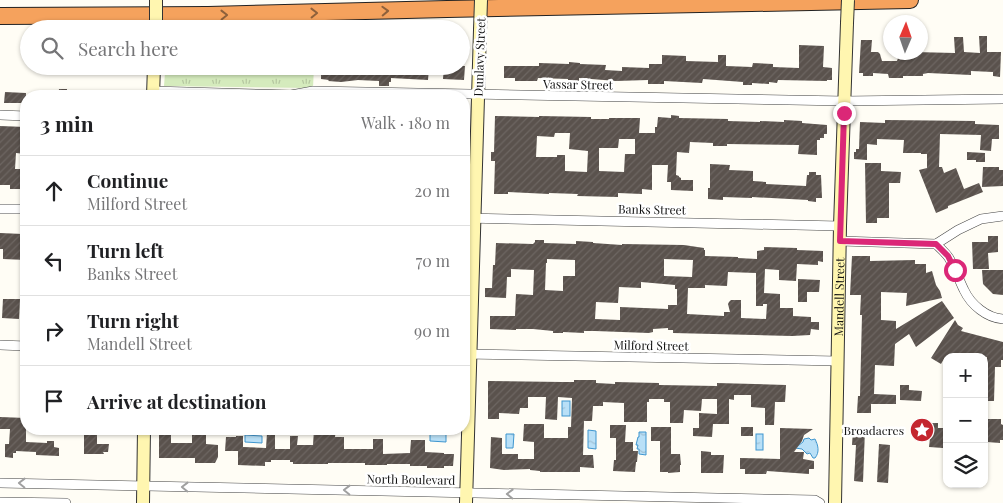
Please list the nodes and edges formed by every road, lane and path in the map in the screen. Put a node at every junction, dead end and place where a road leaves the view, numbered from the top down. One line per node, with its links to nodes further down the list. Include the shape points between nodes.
1 (156, 0): 8 (street, bridge)
2 (415, 0): 6 (highway)
3 (481, 0): 12 (street, Dunlavy Street, bridge)
4 (848, 0): 14 (street, Mandell Street, bridge)
5 (910, 0): 6 (highway)
6 (447, 9): 7 (highway, one-way to 6)
7 (0, 16)
8 (156, 20)
9 (154, 75): 10 (street)
10 (153, 90)
11 (470, 95): 12 (street, Vassar Street)
12 (478, 95): 14 (street, Vassar Street); 17 (street, Dunlavy Street)
13 (1003, 99): 14 (street, Vassar Street)
14 (844, 101): 22 (street, Mandell Street)
15 (0, 115): 16 (street)
16 (20, 116)
17 (470, 204)
18 (0, 209): 19 (street)
19 (20, 209)
20 (1003, 216): 24 (street, via 982,219)
21 (470, 218): 22 (street, Banks Street)
22 (840, 226): 23 (street, Mandell Street)
23 (840, 241): 24 (street); 29 (street, Mandell Street)
24 (936, 244): 25 (street, via 948,256 965,292 979,309)
25 (1003, 319)
26 (0, 345): 27 (street)
27 (20, 346)
28 (470, 354): 29 (street, Milford Street)
29 (838, 361): 39 (street, Mandell Street)
30 (144, 435): 33 (street)
31 (466, 435): 34 (street, Dunlavy Street)
32 (0, 483): 33 (street, North Boulevard, one-way to 32)
33 (143, 486): 34 (street, North Boulevard, one-way to 33); 37 (street)
34 (466, 498): 38 (street, North Boulevard, one-way to 34, via 815,500)
35 (0, 502): 36 (street)
36 (66, 503)
37 (143, 503)
38 (820, 503)
39 (835, 503)

